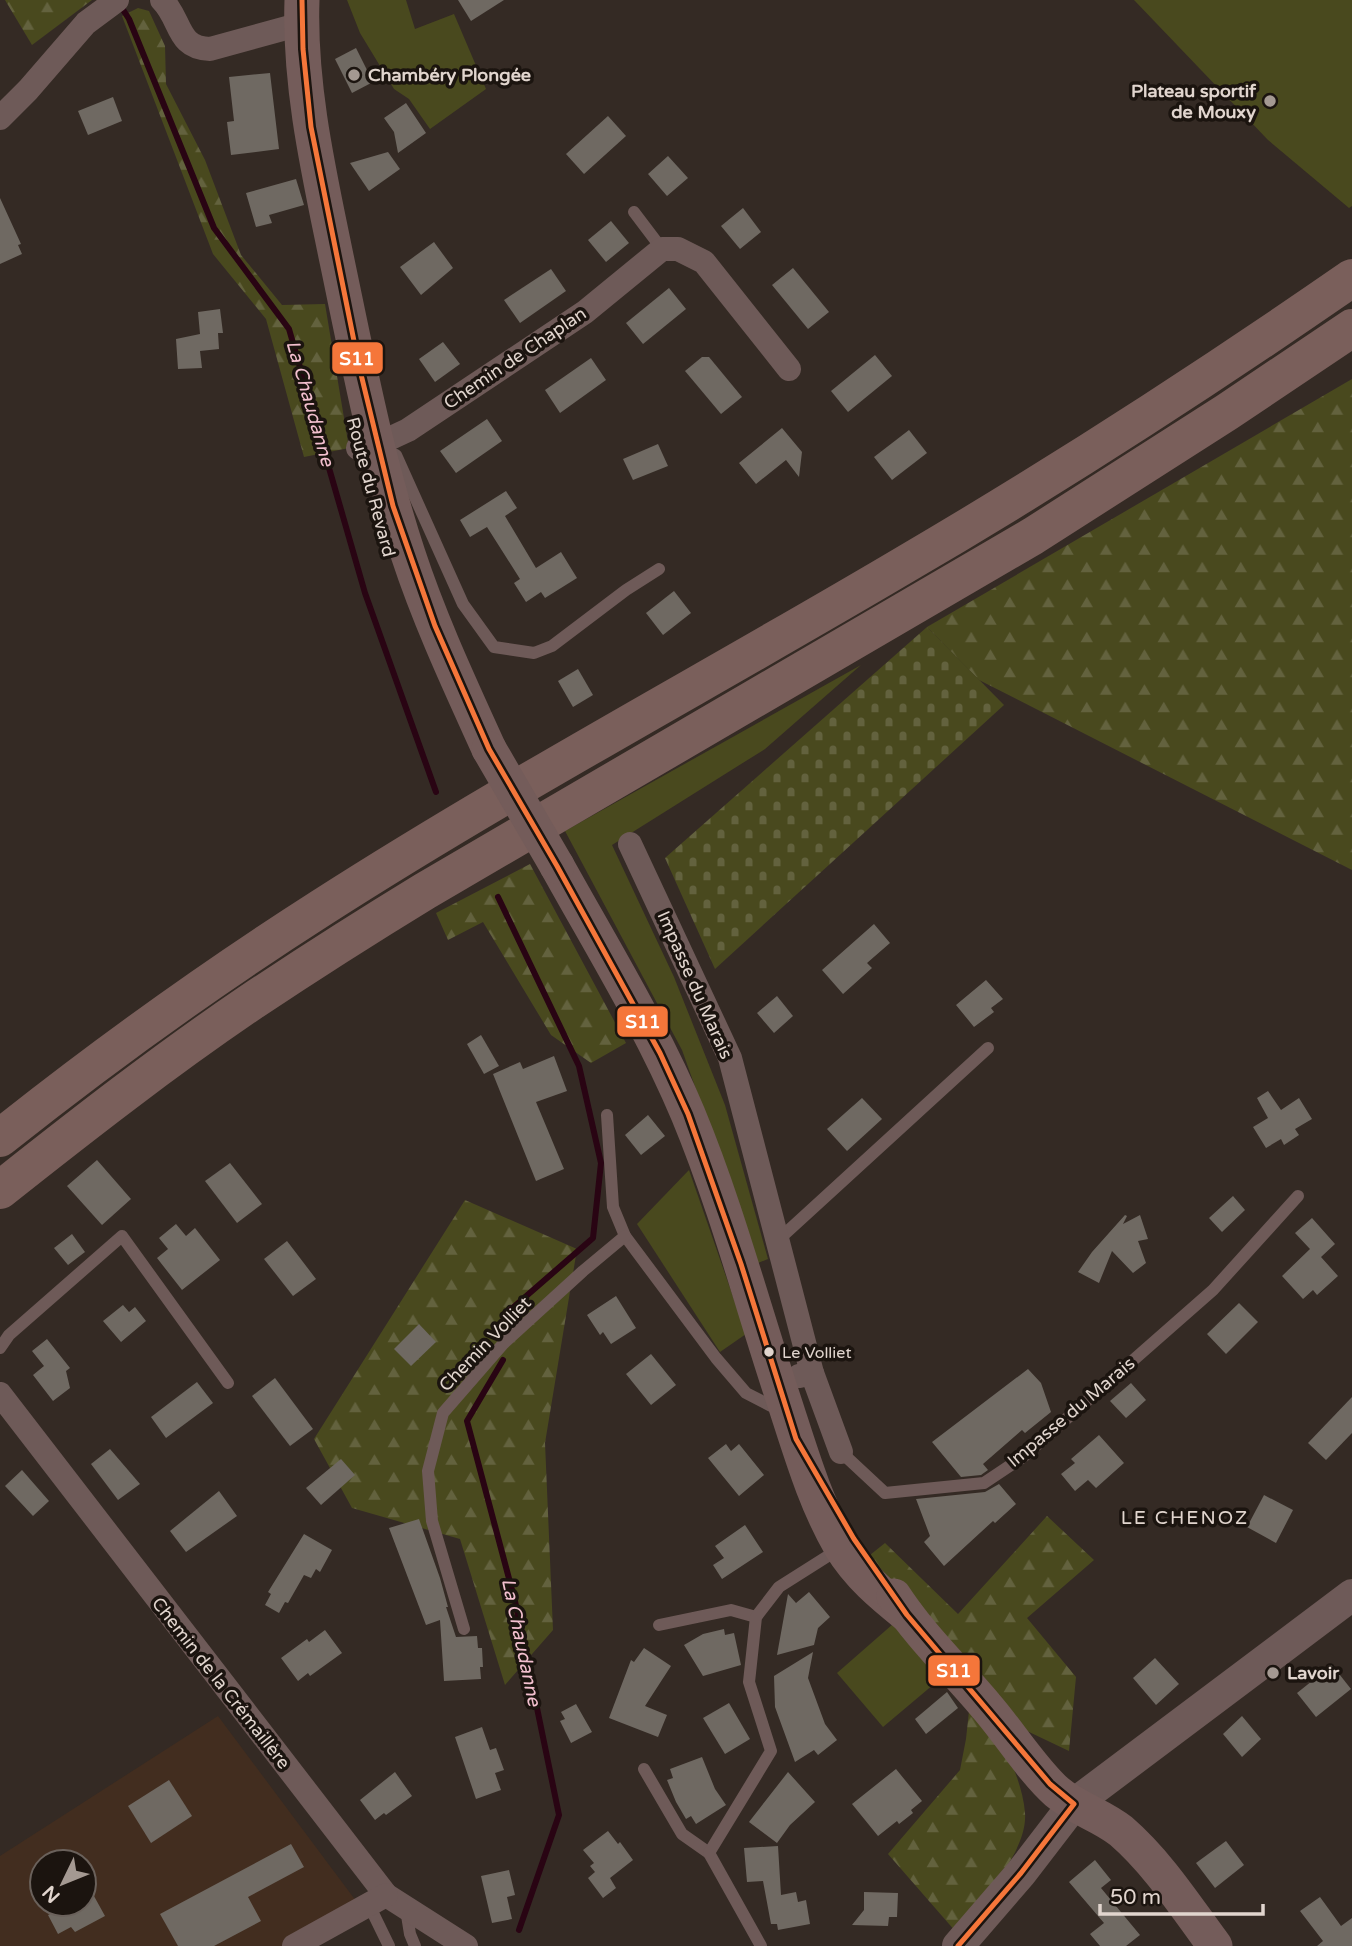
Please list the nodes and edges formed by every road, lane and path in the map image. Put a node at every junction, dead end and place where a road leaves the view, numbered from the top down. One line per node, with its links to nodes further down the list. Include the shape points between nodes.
1 (162, 0): 3 (street, via 185,40 196,49 210,49)
2 (113, 3): 4 (street, via 86,23)
3 (301, 12): 10 (main road, Route du Revard, via 311,127 359,366)
4 (0, 118)
5 (634, 212): 6 (lane)
6 (662, 249): 9 (street, via 678,249 704,262); 10 (street, Chemin de Chaplan, via 585,312 408,430)
7 (1352, 278): 15 (highway, via 1131,428 1023,494 320,908 144,1027)
8 (1352, 328): 16 (highway, via 1033,536 344,941 167,1062)
9 (789, 369)
10 (368, 446): 11 (lane, via 396,455 463,604 494,647 534,653 552,646); 24 (main road, Route du Revard, bridge, via 435,626 489,749 660,1053 688,1114)
11 (659, 569)
12 (630, 844): 19 (street, Impasse du Marais, via 730,1058)
13 (988, 1048): 19 (lane)
14 (607, 1115): 18 (lane, via 613,1207)
15 (0, 1138)
16 (0, 1190)
17 (1298, 1196): 25 (lane, Impasse du Marais, via 1213,1290 1023,1457 984,1483 885,1493)
18 (625, 1236): 24 (lane, via 746,1393); 30 (lane, Chemin Volliet, via 503,1344 443,1413 428,1471 432,1521)
19 (776, 1241): 21 (street, Impasse du Marais)
20 (0, 1348): 22 (lane, via 9,1335 122,1237)
21 (812, 1373): 24 (street); 25 (street, Impasse du Marais)
22 (228, 1382)
23 (0, 1394): 34 (street, Chemin de la Crémaillère)
24 (786, 1409): 26 (main road, Route du Revard, via 816,1496)
25 (841, 1452)
26 (848, 1543): 28 (lane, via 779,1587); 32 (main road, Route du Revard, via 859,1572 906,1615 1049,1784)
27 (1352, 1595): 32 (street)
28 (756, 1617): 29 (lane, via 731,1610); 33 (lane, via 749,1682 771,1751)
29 (659, 1625)
30 (464, 1629)
31 (644, 1769): 33 (lane, via 682,1834)
32 (1074, 1804): 40 (street); 41 (main road, Route du Revard, via 1105,1818 1123,1833)
33 (709, 1853): 39 (lane)
34 (386, 1902): 35 (street); 36 (lane); 37 (lane); 38 (street, Chemin de la Crémaillère)
35 (294, 1946)
36 (389, 1946)
37 (415, 1946)
38 (466, 1946)
39 (761, 1946)
40 (958, 1946)
41 (1215, 1946)

